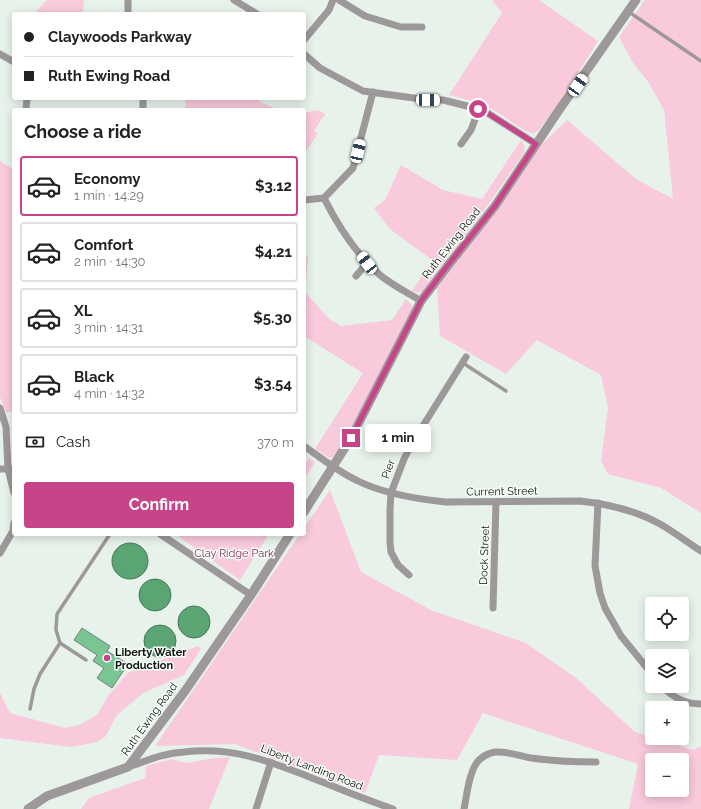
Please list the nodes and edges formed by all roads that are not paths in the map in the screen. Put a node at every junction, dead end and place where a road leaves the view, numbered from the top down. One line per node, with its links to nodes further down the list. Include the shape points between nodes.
1 (128, 0): 6 (street)
2 (234, 0): 7 (street)
3 (333, 0): 10 (street, via 329,10)
4 (339, 0): 9 (street, via 365,16 401,27)
5 (636, 0): 8 (street, Ruth Ewing Road)
6 (128, 12)
7 (253, 12)
8 (628, 12): 14 (lane); 18 (street, Ruth Ewing Road)
9 (422, 27)
10 (306, 38)
11 (0, 54): 13 (street)
12 (306, 56): 15 (street, via 320,68 363,91)
13 (12, 61)
14 (701, 61)
15 (373, 92): 16 (street, via 443,100); 19 (street, via 353,168)
16 (478, 109): 17 (street, via 471,130); 18 (street)
17 (461, 144)
18 (536, 144): 23 (street, Ruth Ewing Road, via 495,206)
19 (324, 198): 20 (street); 21 (street, via 337,223)
20 (306, 200)
21 (367, 263): 22 (street); 23 (street, via 381,276)
22 (356, 276)
23 (421, 301): 28 (street, Ruth Ewing Road, via 351,438)
24 (464, 360): 25 (lane); 31 (street, Pier, via 411,445)
25 (506, 391)
26 (0, 408): 30 (street, via 6,427)
27 (306, 447): 28 (street, Current Street)
28 (333, 466): 31 (street, Current Street, via 356,480); 34 (street, Ruth Ewing Road)
29 (0, 469): 30 (street)
30 (11, 469)
31 (391, 493): 32 (street, Current Street, via 446,502); 41 (street, Pier, via 391,552 398,565)
32 (496, 502): 33 (street, Current Street); 43 (street, Dock Street)
33 (598, 503): 39 (street, Current Street, via 649,519); 46 (street, via 594,566 600,592 621,636)
34 (306, 509)
35 (12, 534): 40 (street)
36 (109, 536): 44 (lane, via 57,614 56,630)
37 (163, 536): 42 (street)
38 (289, 536): 42 (street, Ruth Ewing Road)
39 (701, 551)
40 (0, 553)
41 (409, 575)
42 (251, 595): 52 (street, Ruth Ewing Road)
43 (493, 608)
44 (60, 643): 45 (lane); 49 (lane, via 40,674)
45 (86, 660)
46 (645, 665)
47 (669, 693): 48 (street, via 678,700)
48 (701, 704)
49 (30, 709)
50 (271, 762): 52 (street, Liberty Landing Road, via 238,753 202,750 165,754); 53 (street, Liberty Landing Road); 55 (street)
51 (596, 762): 57 (street, via 548,761 494,752 479,760 474,767)
52 (128, 767): 54 (street, Ruth Ewing Road, via 46,796)
53 (372, 805): 56 (street, Liberty Landing Road)
54 (28, 809)
55 (256, 809)
56 (393, 809)
57 (464, 809)

